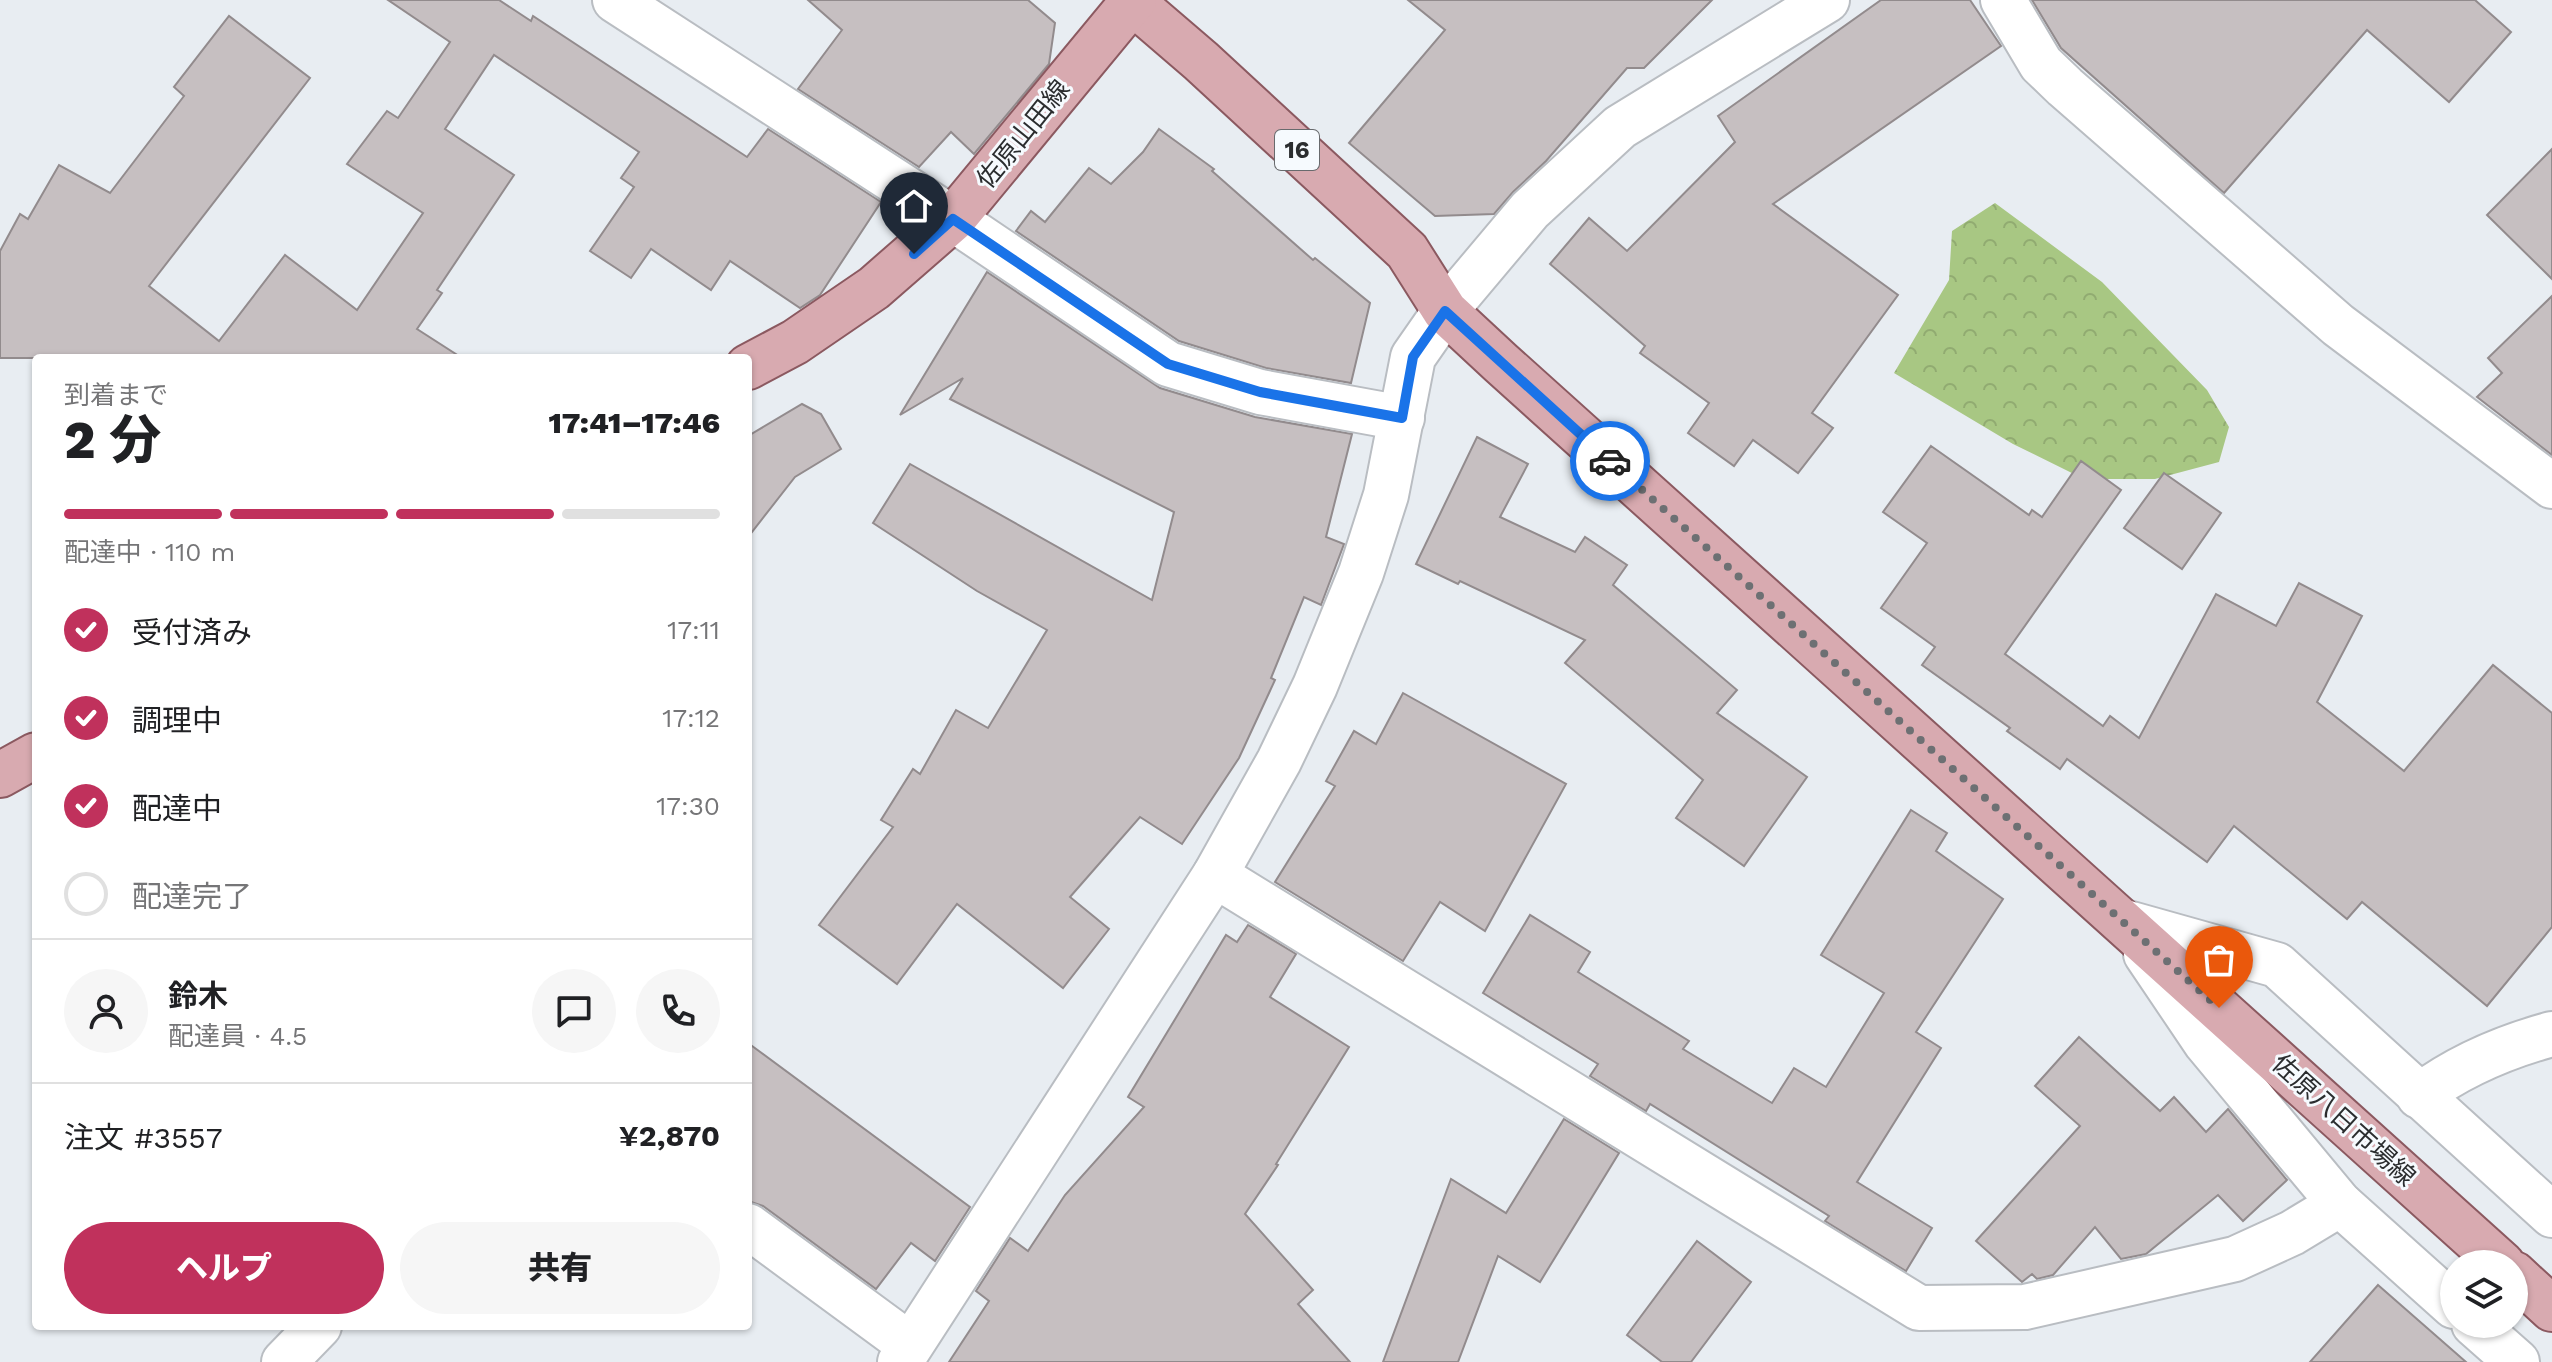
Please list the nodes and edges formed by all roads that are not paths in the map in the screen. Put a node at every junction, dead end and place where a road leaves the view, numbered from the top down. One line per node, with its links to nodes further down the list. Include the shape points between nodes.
1 (615, 0): 5 (street)
2 (1827, 0): 6 (street, via 1620,127 1530,210)
3 (2003, 0): 9 (street, via 2041,64 2076,97 2338,325)
4 (1132, 1): 5 (main road, 佐原山田線); 6 (main road, 佐原八日市場線 / 16, via 1407,251)
5 (953, 219): 7 (main road, 佐原山田線, via 874,288); 8 (street, via 1168,364 1260,392)
6 (1445, 311): 8 (street, via 1413,357); 13 (main road, 佐原八日市場線 / 16)
7 (752, 365)
8 (1402, 418): 12 (street, via 1386,495 1341,626 1279,761)
9 (2552, 486)
10 (32, 757): 11 (main road)
11 (0, 775)
12 (1215, 875): 16 (street, via 1919,1308 2025,1307 2235,1259); 25 (street)
13 (2124, 922): 15 (street, via 2277,965); 16 (street, via 2206,1043); 19 (main road, 佐原八日市場線 / 16)
14 (2552, 1034): 15 (street, via 2480,1058)
15 (2419, 1096): 17 (street)
16 (2340, 1204): 21 (street)
17 (2552, 1215)
18 (752, 1229): 25 (street)
19 (2487, 1250)
20 (2528, 1287): 22 (main road)
21 (2440, 1293)
22 (2552, 1309)
23 (315, 1330): 26 (street)
24 (2490, 1338): 27 (street)
25 (905, 1354)
26 (284, 1362)
27 (2517, 1362)

